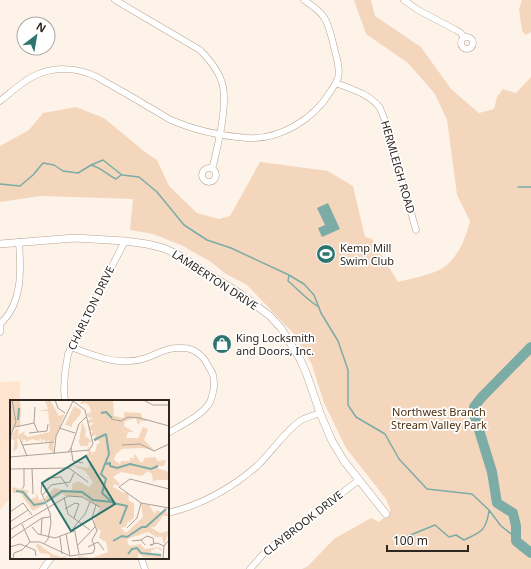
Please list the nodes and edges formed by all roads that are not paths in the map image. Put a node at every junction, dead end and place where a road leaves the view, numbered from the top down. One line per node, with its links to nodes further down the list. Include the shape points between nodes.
1 (115, 0): 7 (street, via 200,50 211,60 220,75 225,95)
2 (304, 0): 5 (street, via 320,11 328,24 338,66)
3 (404, 0): 4 (street)
4 (464, 37)
5 (336, 83): 7 (street, via 316,110 290,129 257,138); 9 (street, HERMLEIGH ROAD, via 362,93 381,110)
6 (0, 101): 7 (street, via 31,77 59,69 74,69 98,77 170,119 193,128)
7 (220, 134): 8 (street)
8 (212, 169)
9 (416, 230)
10 (125, 241): 11 (street, LAMBERTON DRIVE, via 75,238); 15 (street, CHARLTON DRIVE); 17 (street, LAMBERTON DRIVE, via 164,248 177,254 270,316 300,359)
11 (19, 242): 12 (street, LAMBERTON DRIVE); 13 (street, via 19,288 6,319)
12 (0, 244)
13 (0, 325): 14 (street)
14 (0, 332)
15 (71, 347): 16 (street, CHARLTON DRIVE, via 65,373); 18 (street, via 104,359 123,362 146,358 167,348 184,348 200,355 213,376 214,388 210,402 195,417)
16 (65, 400)
17 (320, 413): 19 (street, LAMBERTON DRIVE, via 332,441); 20 (street, via 299,422 257,466 218,494)
18 (169, 432)
19 (359, 480): 21 (street, LAMBERTON DRIVE); 26 (street, CLAYBROOK DRIVE, via 266,551)
20 (169, 513)
21 (386, 514)
22 (50, 559): 24 (street)
23 (141, 559): 25 (street)
24 (43, 569)
25 (145, 569)
26 (250, 569)

